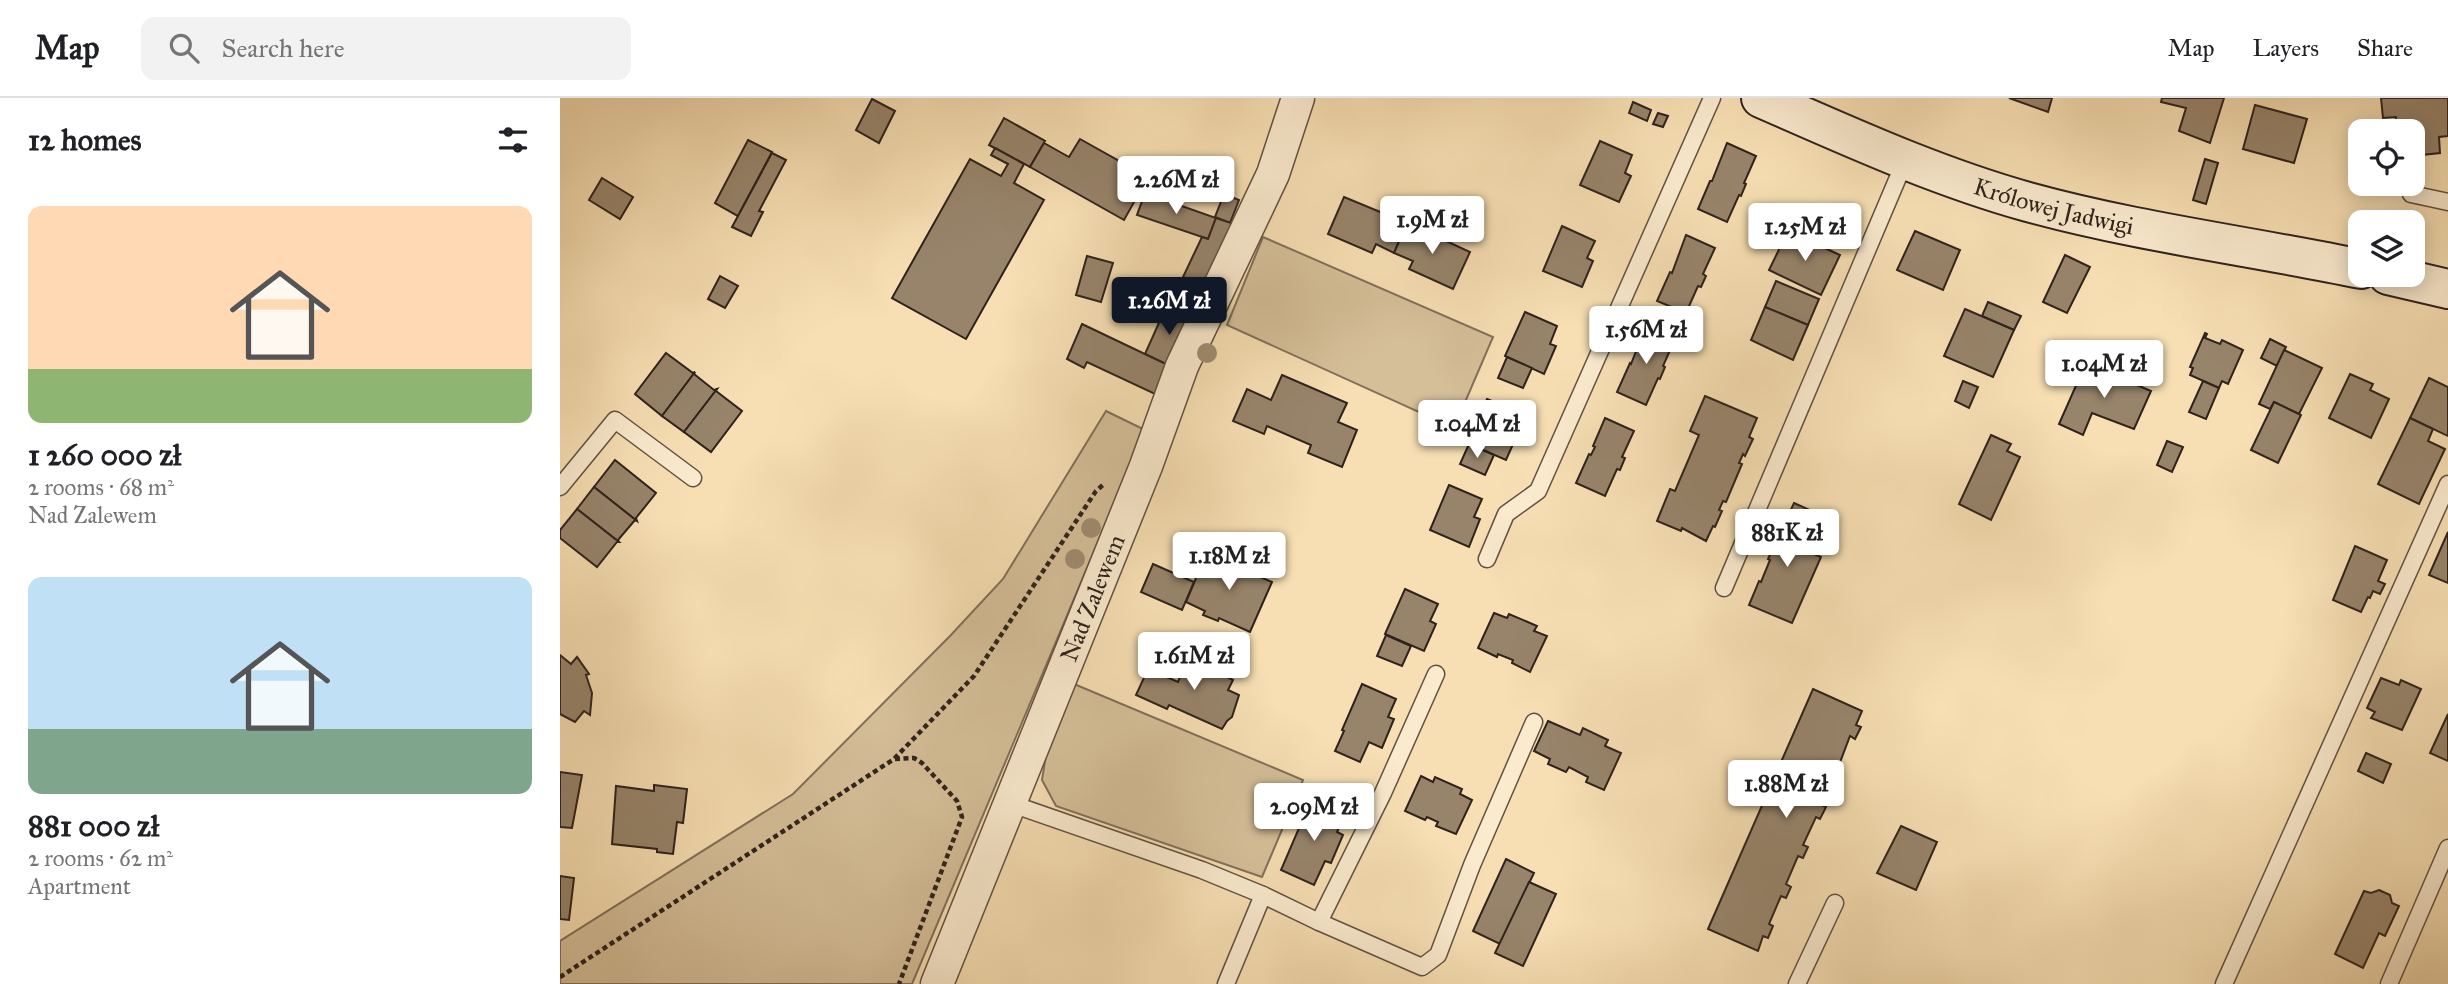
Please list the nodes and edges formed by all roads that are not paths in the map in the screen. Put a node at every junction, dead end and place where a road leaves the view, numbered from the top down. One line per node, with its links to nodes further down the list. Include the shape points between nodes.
1 (1298, 98): 17 (street, Nad Zalewem, via 1273,174 1182,366)
2 (1712, 98): 13 (lane, via 1538,491 1506,514)
3 (1760, 98): 4 (street, Królowej Jadwigi)
4 (1905, 161): 7 (street, Królowej Jadwigi, via 2026,202 2119,226); 14 (lane)
5 (2420, 196): 6 (lane)
6 (2448, 202)
7 (2348, 267)
8 (2425, 284): 9 (street)
9 (2448, 289)
10 (693, 478): 12 (lane, via 615,420)
11 (2448, 484): 25 (lane)
12 (560, 487)
13 (1487, 559)
14 (1724, 588)
15 (1436, 674): 21 (lane)
16 (1534, 722): 21 (lane, via 1438,955 1422,967)
17 (1009, 803): 19 (lane); 22 (street, Nad Zalewem)
18 (2448, 848): 26 (lane)
19 (1263, 895): 21 (lane); 23 (lane)
20 (1835, 903): 24 (lane)
21 (1319, 922)
22 (937, 984)
23 (1226, 984)
24 (1797, 984)
25 (2224, 984)
26 (2389, 984)

